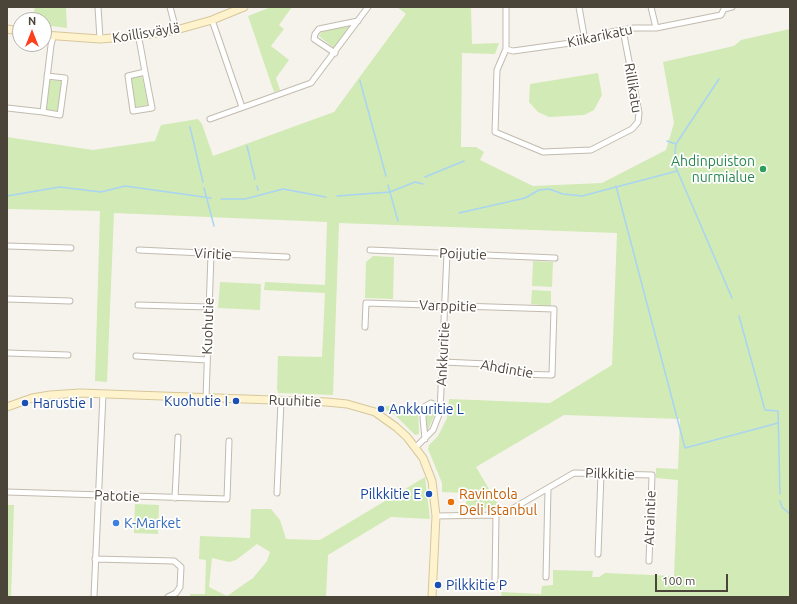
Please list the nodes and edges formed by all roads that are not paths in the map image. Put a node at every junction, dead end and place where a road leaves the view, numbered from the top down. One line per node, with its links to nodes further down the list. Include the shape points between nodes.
1 (98, 7): 17 (street)
2 (170, 7): 13 (street)
3 (244, 7): 10 (street, Koillisväylä)
4 (368, 7): 11 (street)
5 (506, 7): 19 (street)
6 (579, 7): 18 (street)
7 (651, 7): 12 (street)
8 (732, 7): 9 (street, Kiikarikatu)
9 (724, 8): 12 (street, Kiikarikatu, via 721,15)
10 (212, 20): 13 (street, Koillisväylä); 24 (street)
11 (358, 21): 20 (street); 20 (street, via 319,29 315,34 314,39)
12 (656, 28): 14 (street, Kiikarikatu)
13 (176, 30): 15 (street, Koillisväylä)
14 (623, 30): 18 (street, Kiikarikatu); 19 (street, Rillikatu, via 639,113 638,122 632,129 591,150 543,152 495,132 497,70)
15 (138, 36): 17 (street, Koillisväylä); 21 (street)
16 (53, 37): 17 (street, Koillisväylä); 22 (street)
17 (100, 39)
18 (585, 41): 19 (street, Kiikarikatu, via 513,51)
19 (506, 49)
20 (335, 53): 24 (street, via 311,83)
21 (145, 72): 21 (street, via 128,76 133,111 152,108)
22 (47, 76): 25 (street); 25 (street, via 65,78 60,115)
23 (7, 108): 25 (street)
24 (242, 108): 26 (street)
25 (43, 112)
26 (210, 119)
27 (7, 246): 28 (street)
28 (71, 248)
29 (139, 250): 32 (street, Viritie)
30 (370, 250): 31 (street, Poijutie)
31 (447, 253): 34 (street, Poijutie); 38 (street, Ankkuritie)
32 (211, 254): 33 (street, Viritie); 39 (street, Kuohutie)
33 (287, 257)
34 (556, 258)
35 (7, 299): 36 (street)
36 (70, 301)
37 (138, 305): 39 (street)
38 (445, 306): 40 (street, Varppitie); 41 (street, Varppitie, via 366,303); 46 (street, Ankkuritie)
39 (209, 307): 45 (street, Kuohutie)
40 (554, 309): 46 (street, Ahdintie, via 552,375 519,374 487,364)
41 (365, 327)
42 (7, 353): 43 (street)
43 (68, 355)
44 (136, 356): 45 (street)
45 (207, 360): 48 (street, Kuohutie)
46 (443, 362): 51 (street, Ankkuritie)
47 (103, 394): 48 (street, Ruuhitie); 50 (street, Ruuhitie, via 50,395); 61 (street)
48 (206, 398): 49 (street, Ruuhitie)
49 (281, 401): 55 (street, Ruuhitie, via 362,407 375,412 396,427); 60 (street)
50 (7, 407)
51 (440, 412): 53 (street, Ankkuritie, via 433,430); 53 (street, via 431,403 424,407)
52 (178, 437): 62 (street)
53 (425, 439): 55 (street, Ankkuritie)
54 (229, 441): 62 (street, Patotie, via 227,500)
55 (416, 447): 64 (street, Ruuhitie, via 432,481)
56 (600, 474): 57 (street, Pilkkitie); 58 (street, Pilkkitie, via 574,473); 65 (street)
57 (652, 475): 67 (street, Atraintie)
58 (548, 489): 63 (street, Pilkkitie); 68 (street)
59 (7, 492): 61 (street, Patotie)
60 (277, 493)
61 (97, 495): 62 (street, Patotie); 66 (street)
62 (175, 498)
63 (496, 515): 64 (street, Pilkkitie); 69 (street)
64 (436, 516): 72 (street, Ruuhitie)
65 (598, 554)
66 (95, 559): 70 (street); 71 (street, via 174,561 181,567 180,587 176,593)
67 (649, 561)
68 (546, 577)
69 (495, 580)
70 (94, 597)
71 (168, 597)
72 (432, 597)

